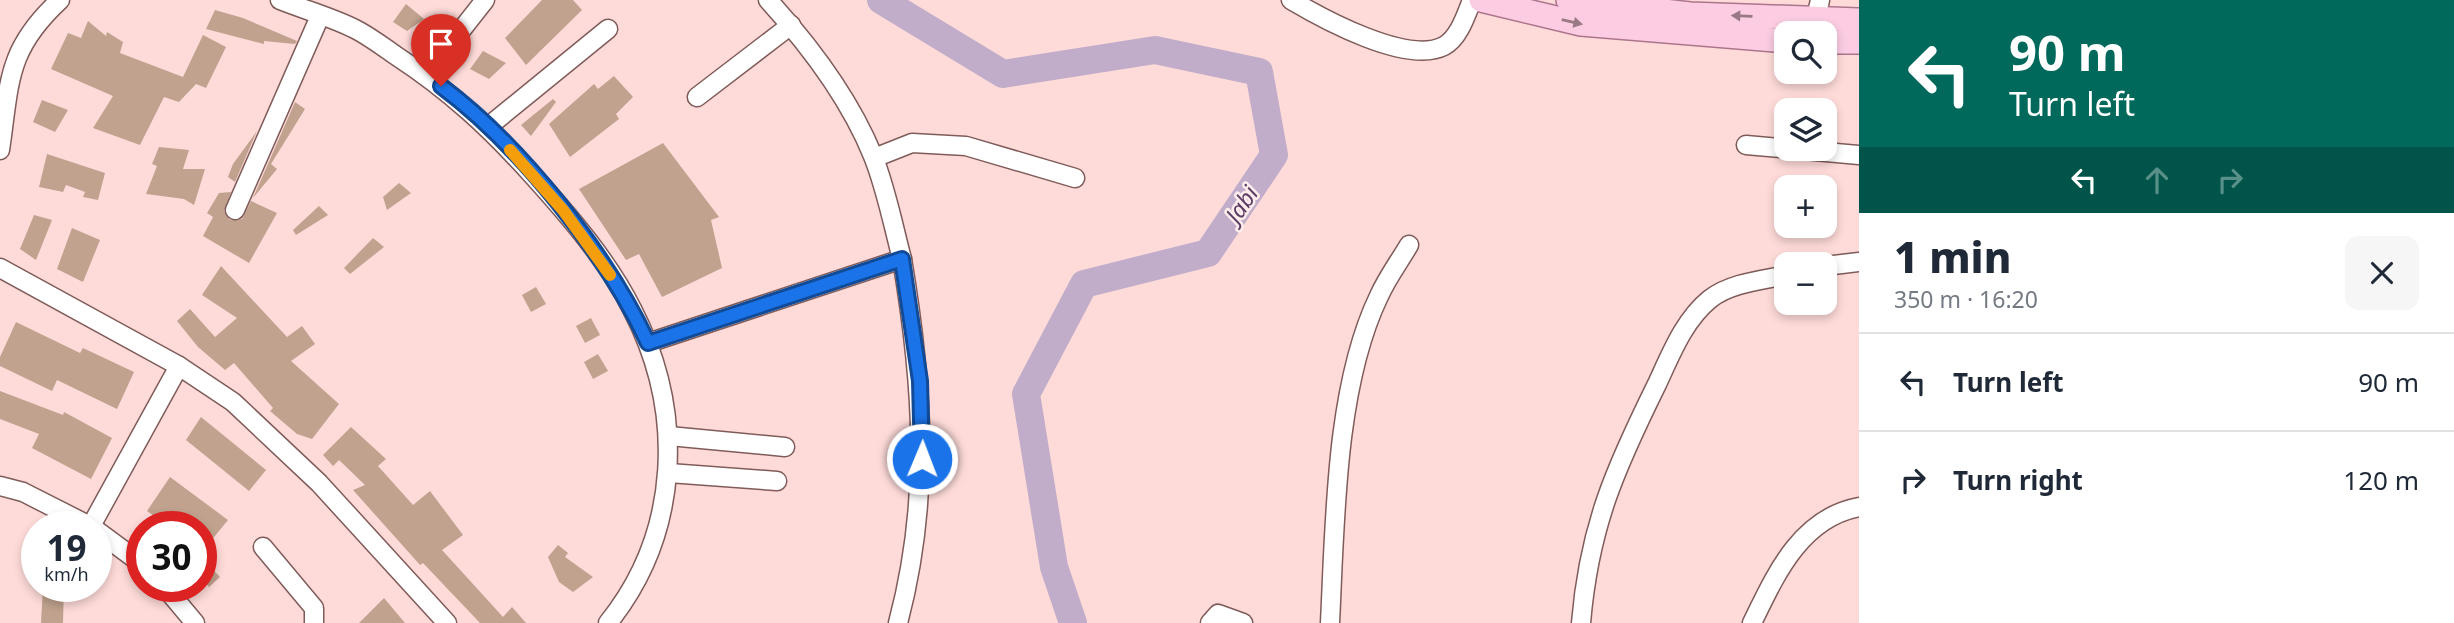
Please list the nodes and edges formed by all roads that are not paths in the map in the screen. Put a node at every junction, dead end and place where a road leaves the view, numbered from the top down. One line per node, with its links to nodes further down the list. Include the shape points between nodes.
1 (60, 0): 22 (street, via 34,24 14,59)
2 (280, 0): 11 (street)
3 (485, 0): 18 (street)
4 (768, 0): 13 (street)
5 (1291, 0): 6 (street, via 1360,35 1427,51 1445,46 1457,33)
6 (1472, 0)
7 (1481, 0): 9 (main road)
8 (1568, 0): 10 (main road, one-way to 8, via 1690,14)
9 (1532, 6): 15 (main road, one-way to 15, via 1581,24)
10 (1818, 9): 12 (main road)
11 (320, 16): 18 (street, via 355,29); 26 (street)
12 (1859, 20)
13 (791, 25): 19 (street); 24 (street, via 845,100)
14 (608, 29): 20 (street)
15 (1774, 40)
16 (1837, 42): 17 (main road)
17 (1859, 42)
18 (426, 75): 20 (street)
19 (697, 97)
20 (489, 126): 33 (street, via 599,258 632,307)
21 (1746, 145): 23 (street)
22 (0, 150)
23 (1859, 155)
24 (874, 158): 25 (street, via 912,143 966,146); 28 (street)
25 (1075, 178)
26 (235, 210)
27 (1409, 245): 54 (street, via 1378,296 1356,365 1337,479)
28 (902, 259): 33 (street); 51 (street, via 923,433 919,512)
29 (1859, 262): 30 (street)
30 (1837, 265)
31 (0, 268): 34 (street)
32 (1774, 278): 55 (street, via 1713,296 1696,311 1679,338 1607,490 1585,578)
33 (648, 343): 35 (street)
34 (179, 366): 42 (street); 49 (street, via 233,402 319,483)
35 (669, 436): 36 (street); 37 (street)
36 (785, 447)
37 (669, 473): 38 (street); 50 (street, via 651,551)
38 (777, 481)
39 (0, 486): 41 (street)
40 (1859, 506): 56 (street, via 1817,526 1784,558)
41 (61, 511)
42 (102, 511)
43 (112, 541): 45 (street)
44 (263, 547): 48 (street, via 314,608)
45 (126, 552)
46 (177, 602): 47 (street)
47 (195, 623)
48 (314, 623)
49 (447, 623)
50 (608, 623)
51 (898, 623)
52 (1210, 623): 53 (street, via 1218,614)
53 (1243, 623)
54 (1330, 623)
55 (1581, 623)
56 (1752, 623)

